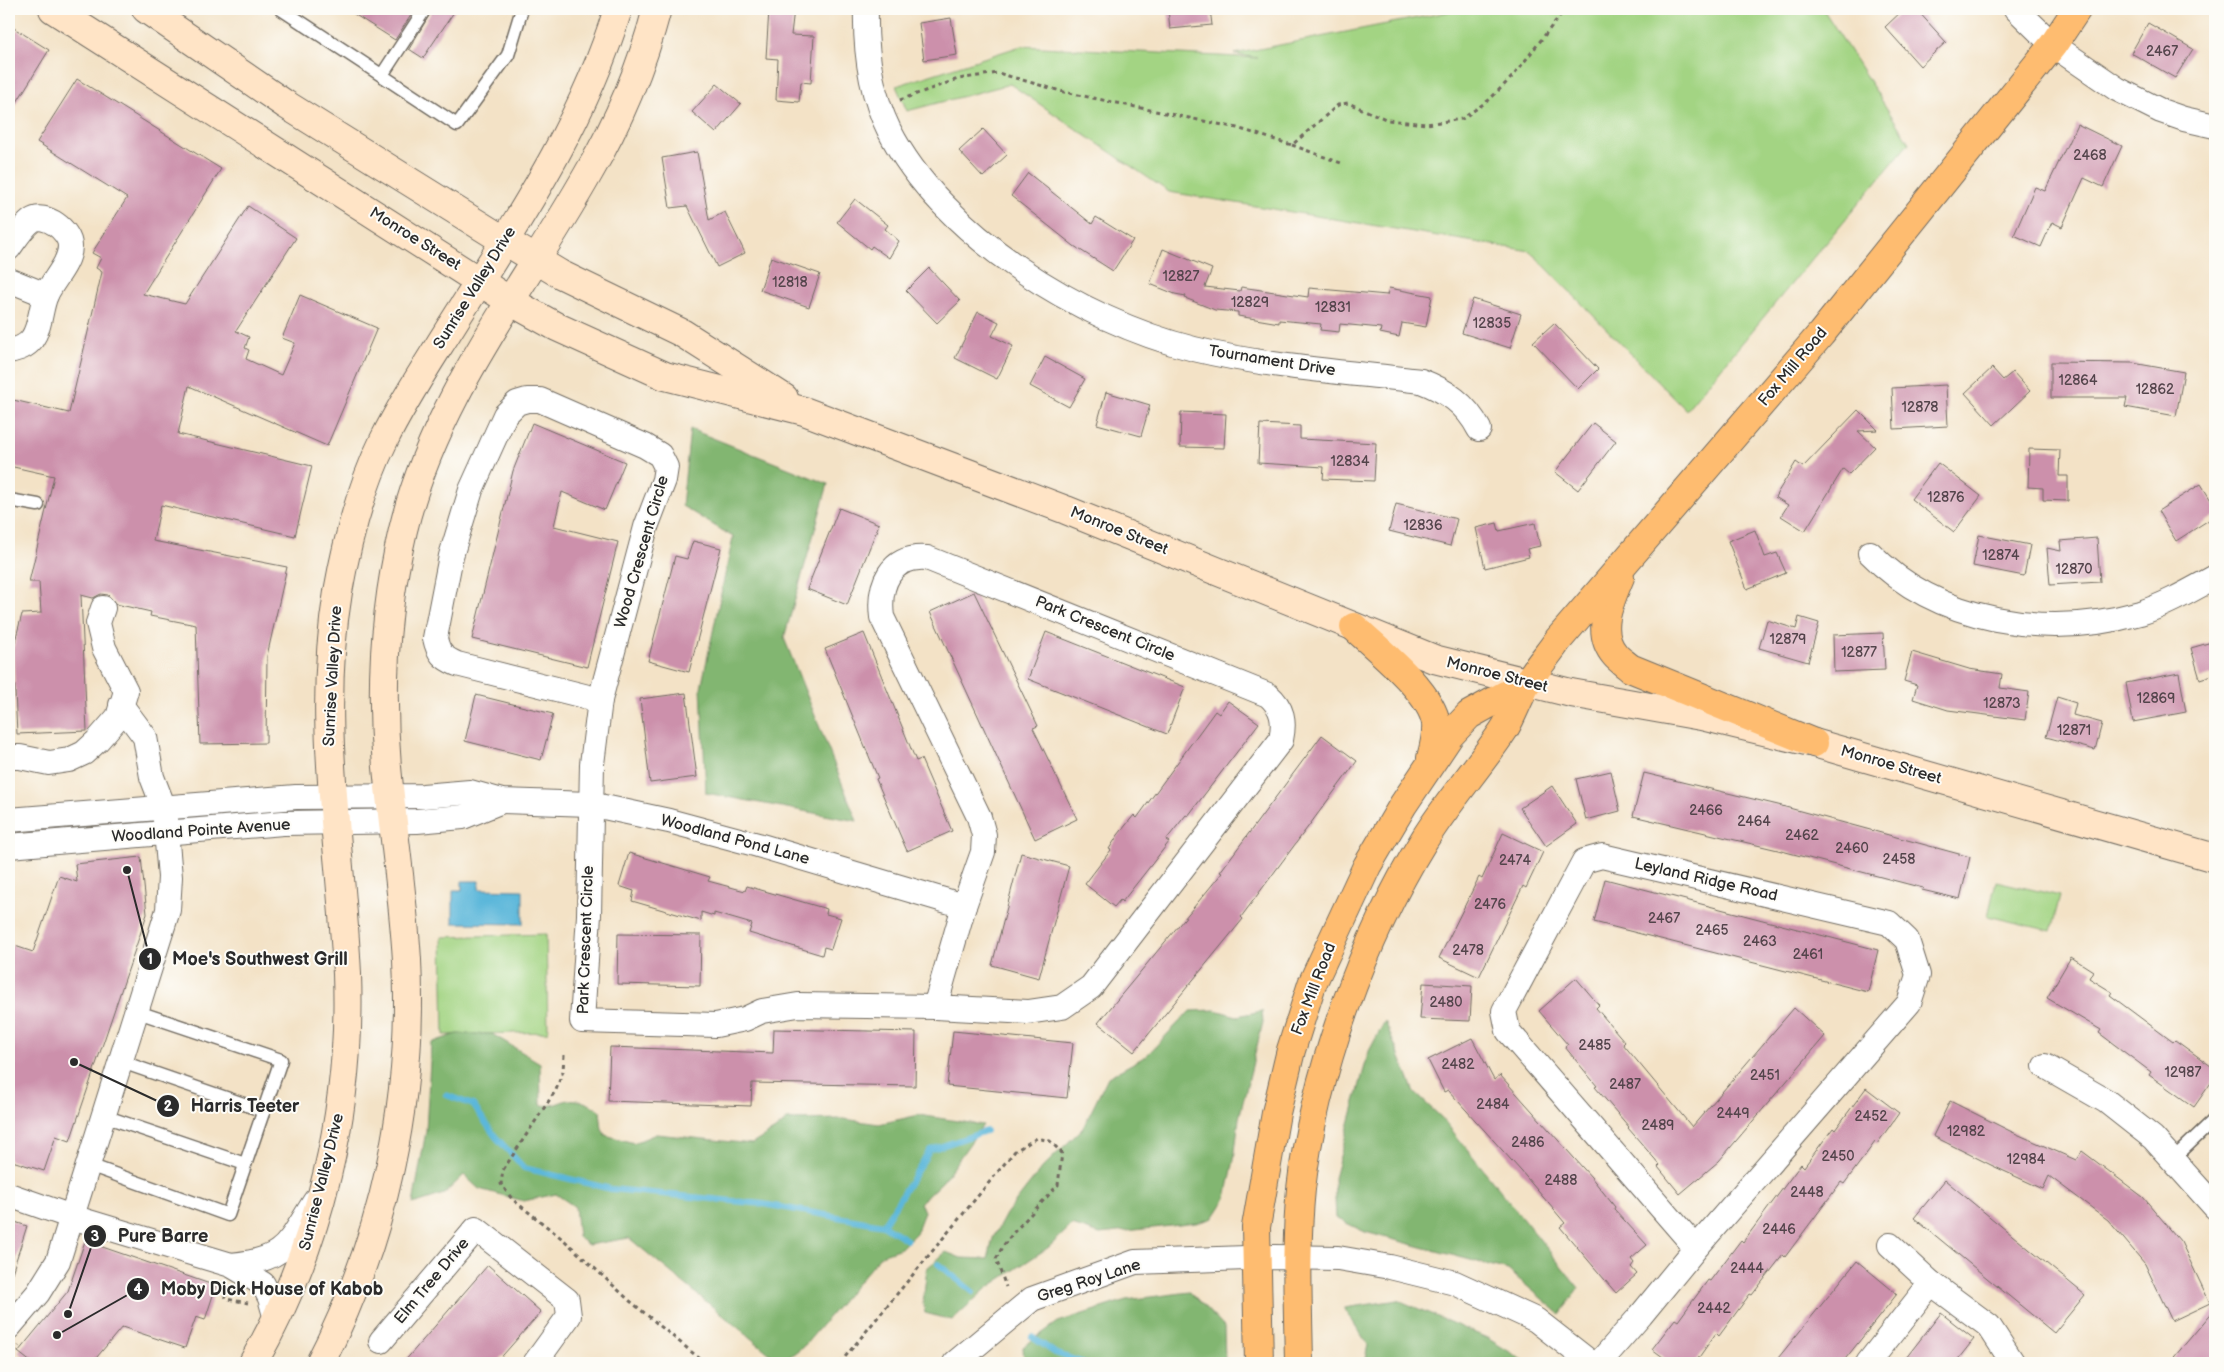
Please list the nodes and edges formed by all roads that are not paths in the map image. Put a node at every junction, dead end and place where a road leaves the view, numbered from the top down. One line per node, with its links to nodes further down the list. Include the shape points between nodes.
1 (53, 9): 19 (main road, Monroe Street)
2 (146, 9): 15 (main road, Monroe Street, via 285,104)
3 (281, 9): 13 (lane)
4 (425, 9): 13 (lane)
5 (522, 9): 13 (lane, via 508,56 457,124)
6 (618, 9): 15 (main road, Sunrise Valley Drive, via 578,113)
7 (658, 9): 17 (main road, via 618,119)
8 (866, 9): 24 (street, Tournament Drive, via 865,38 870,74 880,109 908,163 930,191 967,228 1015,266 1073,301 1134,329 1191,348 1238,358 1421,381 1460,402)
9 (2016, 9): 12 (street)
10 (2077, 9): 12 (main road, Fox Mill Road)
11 (2098, 9): 12 (main road, Fox Mill Road)
12 (2053, 45): 14 (street, via 2117,89 2184,120); 28 (main road, Fox Mill Road, via 1822,334)
13 (382, 76)
14 (2215, 126)
15 (505, 241): 17 (main road, Monroe Street); 19 (main road, Sunrise Valley Drive)
16 (9, 248): 20 (street, via 31,221 38,218 63,229 69,238 68,258)
17 (536, 260): 21 (main road); 23 (main road, Monroe Street, via 682,333)
18 (9, 280): 20 (street)
19 (479, 281): 21 (main road, Monroe Street); 41 (main road, Sunrise Valley Drive, via 416,381 387,436 371,472 352,531 338,595 330,662 328,726)
20 (46, 295): 22 (street, via 32,338 23,347)
21 (510, 301): 23 (main road, Monroe Street, via 557,327 665,376); 40 (main road, via 445,414 419,475 403,531 393,584 385,669 385,732)
22 (9, 351)
23 (804, 411): 31 (main road, Monroe Street, via 1066,510)
24 (1479, 429)
25 (9, 500): 26 (lane)
26 (38, 505)
27 (1870, 554): 29 (street, via 1910,587 1946,606 2016,623 2064,625 2140,613)
28 (1626, 562): 32 (main road, Fox Mill Road, via 1558,640); 35 (main road, via 1611,599 1604,630 1615,655 1630,668)
29 (2215, 577)
30 (103, 608): 34 (street, via 98,623 104,648 126,691)
31 (1354, 627): 32 (main road, Monroe Street, via 1434,659); 37 (main road, via 1416,687 1429,704 1436,724)
32 (1527, 683): 35 (main road, Monroe Street, via 1571,694 1702,716); 37 (main road, Fox Mill Road, via 1469,715 1450,735); 63 (main road, Fox Mill Road, via 1505,727 1424,840 1374,936 1334,1039 1301,1188)
33 (600, 700): 33 (street, Wood Crescent Circle, via 646,527 666,467 660,456 645,446 540,400 517,402 505,415 471,490 451,556 435,638 438,651 445,659 457,664); 38 (street, Wood Crescent Circle)
34 (122, 705): 36 (street, via 118,717 97,741 69,760 49,763); 39 (street, via 145,737 152,777)
35 (1814, 743): 45 (main road, Monroe Street)
36 (9, 757)
37 (1429, 767): 63 (main road, Fox Mill Road, via 1367,866 1312,984 1291,1050 1256,1227)
38 (590, 804): 40 (street, Woodland Pond Lane, via 502,801 470,792); 46 (street, Woodland Pond Lane, via 758,844); 47 (street, Park Crescent Circle, via 589,915 582,1021 716,1025 746,1019 762,1011 798,1005)
39 (164, 808): 41 (street, Woodland Pointe Avenue, via 296,797); 42 (street, Woodland Pointe Avenue); 43 (street)
40 (392, 809): 41 (street, Woodland Pointe Avenue); 71 (main road, via 406,958 408,1021 404,1088 394,1152 376,1225 344,1313)
41 (333, 810): 43 (street, Woodland Pointe Avenue, via 283,823); 57 (main road, Sunrise Valley Drive, via 346,969 347,1040 338,1123)
42 (9, 820)
43 (166, 833): 44 (street, Woodland Pointe Avenue); 48 (street, via 170,877 168,910)
44 (9, 846)
45 (2215, 858)
46 (964, 906): 47 (street, Park Crescent Circle); 47 (street, Park Crescent Circle, via 983,852 984,835 979,817 882,617 880,600 886,576 898,564 913,557 927,558 1268,694 1278,703 1284,725 1281,740 1091,987 1062,1007 1045,1011)
47 (935, 1007)
48 (138, 1012): 49 (street); 51 (lane, via 282,1060)
49 (122, 1062): 51 (lane); 52 (street)
50 (2045, 1066): 54 (street, via 2106,1101 2153,1138)
51 (264, 1112): 55 (lane)
52 (104, 1116): 55 (lane); 56 (street)
53 (2215, 1119): 54 (lane)
54 (2173, 1159): 59 (street)
55 (245, 1164): 56 (lane, via 228,1215)
56 (89, 1165): 60 (street)
57 (324, 1186): 64 (street, via 282,1249 260,1261); 66 (main road, Sunrise Valley Drive, via 308,1244)
58 (9, 1195): 60 (street)
59 (2215, 1207)
60 (72, 1217): 64 (street); 67 (street, via 58,1261)
61 (1890, 1245): 65 (street)
62 (1696, 1248): 62 (street, Leyland Ridge Road, via 1909,1003 1918,974 1906,940 1889,923 1602,856 1584,861 1579,870 1504,1011 1508,1031); 76 (street, Leyland Ridge Road)
63 (1276, 1257): 72 (street, Greg Roy Lane, via 1135,1262 1032,1299); 73 (main road, Fox Mill Road); 74 (main road, Fox Mill Road); 75 (street, Greg Roy Lane, via 1338,1258 1455,1283 1536,1320)
64 (231, 1265): 66 (street, via 263,1284)
65 (1931, 1283): 77 (street); 78 (street, via 1989,1326)
66 (276, 1319): 70 (main road, Sunrise Valley Drive)
67 (14, 1336)
68 (381, 1341): 69 (street, Elm Tree Drive, via 476,1229 567,1300 569,1316)
69 (547, 1359)
70 (253, 1363)
71 (320, 1363)
72 (956, 1363)
73 (1259, 1363)
74 (1299, 1363)
75 (1591, 1363)
76 (1599, 1363)
77 (1868, 1363)
78 (2014, 1363)

